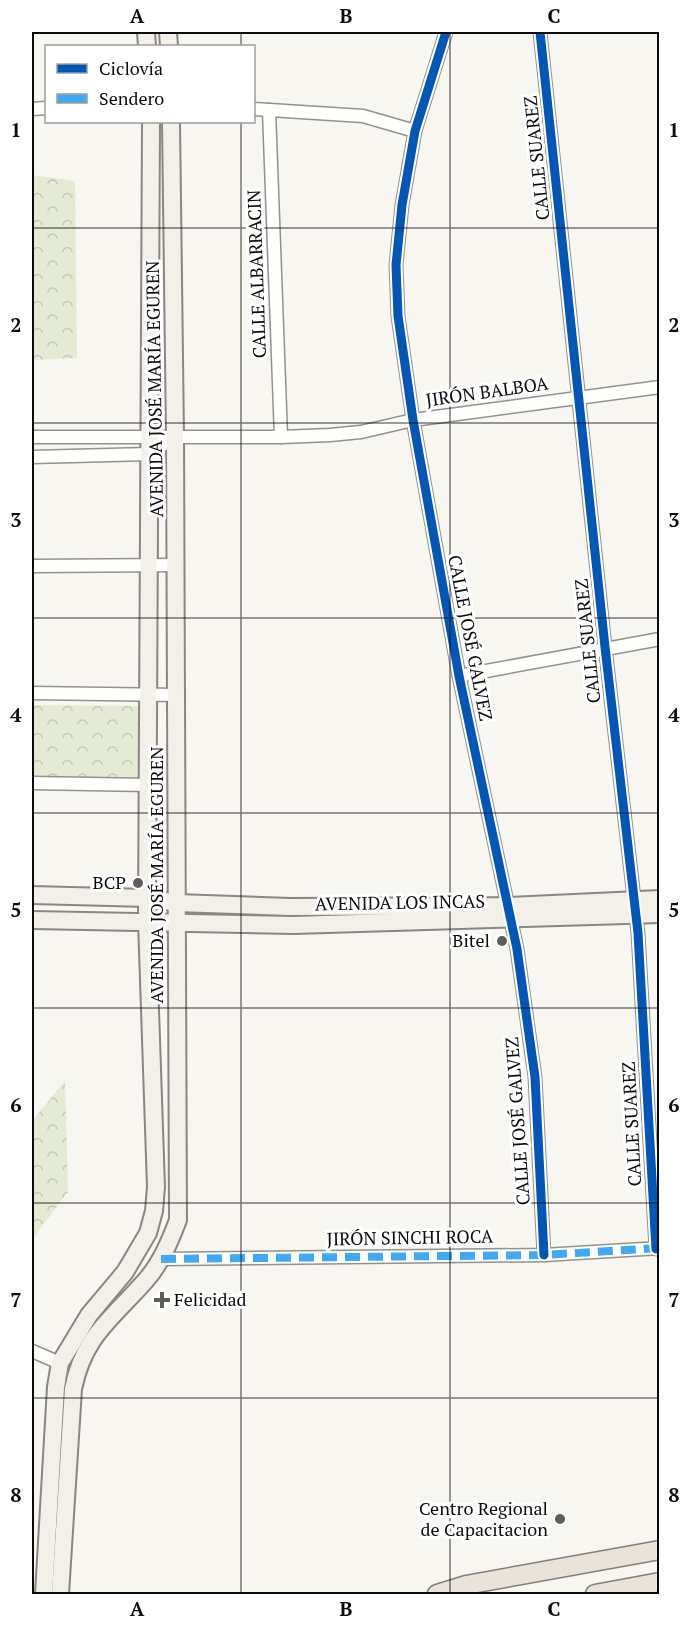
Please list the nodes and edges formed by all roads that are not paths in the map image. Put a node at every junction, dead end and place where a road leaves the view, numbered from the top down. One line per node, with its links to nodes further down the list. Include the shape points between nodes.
1 (446, 32): 7 (street, CALLE JOSÉ GALVEZ)
2 (540, 32): 9 (street, CALLE SUAREZ)
3 (255, 109): 4 (street)
4 (269, 110): 7 (street, via 363,116); 14 (street, CALLE ALBARRACIN)
5 (151, 123): 13 (main road, AVENIDA JOSÉ MARÍA EGUREN)
6 (171, 123): 11 (main road, AVENIDA JOSÉ MARÍA EGUREN)
7 (415, 131): 10 (street, CALLE JOSÉ GALVEZ, via 396,265 398,316)
8 (660, 387): 9 (street, JIRÓN BALBOA)
9 (579, 398): 10 (street, JIRÓN BALBOA); 21 (street, CALLE SUAREZ)
10 (413, 420): 14 (street, JIRÓN BALBOA, via 362,432); 22 (street, CALLE JOSÉ GALVEZ)
11 (175, 436): 13 (street, JIRÓN BALBOA); 14 (street, JIRÓN BALBOA); 15 (street); 18 (main road, AVENIDA JOSÉ MARÍA EGUREN)
12 (32, 437): 13 (street, JIRÓN BALBOA)
13 (149, 437): 15 (main road, AVENIDA JOSÉ MARÍA EGUREN)
14 (281, 438)
15 (149, 454): 16 (street); 17 (main road, AVENIDA JOSÉ MARÍA EGUREN)
16 (32, 457)
17 (150, 565): 18 (street); 19 (street); 24 (main road, AVENIDA JOSÉ MARÍA EGUREN)
18 (176, 565): 25 (main road, AVENIDA JOSÉ MARÍA EGUREN)
19 (32, 566)
20 (660, 639): 21 (street)
21 (605, 647): 22 (street); 32 (street, CALLE SUAREZ)
22 (459, 676): 33 (street, CALLE JOSÉ GALVEZ)
23 (32, 693): 24 (street)
24 (149, 694): 25 (street); 27 (main road, AVENIDA JOSÉ MARÍA EGUREN)
25 (177, 695): 31 (main road, AVENIDA JOSÉ MARÍA EGUREN)
26 (32, 783): 27 (street)
27 (148, 785): 29 (main road, AVENIDA JOSÉ MARÍA EGUREN)
28 (32, 895): 29 (main road, AVENIDA LOS INCAS)
29 (148, 898): 31 (main road, AVENIDA LOS INCAS); 36 (main road, AVENIDA JOSÉ MARÍA EGUREN)
30 (660, 899): 32 (main road, AVENIDA LOS INCAS)
31 (177, 903): 33 (main road, AVENIDA LOS INCAS); 37 (main road, AVENIDA JOSÉ MARÍA EGUREN)
32 (635, 908): 33 (main road, AVENIDA LOS INCAS); 34 (main road, AVENIDA LOS INCAS); 38 (street, CALLE SUAREZ)
33 (510, 913): 37 (main road, AVENIDA LOS INCAS, via 294,925); 39 (street, CALLE JOSÉ GALVEZ, via 535,1077)
34 (660, 914)
35 (32, 920): 36 (main road, AVENIDA LOS INCAS)
36 (147, 921): 37 (main road, AVENIDA LOS INCAS); 42 (main road, AVENIDA JOSÉ MARÍA EGUREN, via 154,1211 148,1233 125,1272 89,1315)
37 (177, 924): 40 (main road, AVENIDA JOSÉ MARÍA EGUREN, via 178,1220)
38 (658, 1248): 39 (street, JIRÓN SINCHI ROCA)
39 (544, 1255): 40 (street, JIRÓN SINCHI ROCA)
40 (161, 1259): 46 (main road, AVENIDA JOSÉ MARÍA EGUREN, via 92,1339 77,1367)
41 (32, 1351): 42 (street)
42 (60, 1363): 45 (main road, AVENIDA JOSÉ MARÍA EGUREN)
43 (660, 1550): 47 (main road, via 466,1585)
44 (660, 1582): 48 (main road)
45 (44, 1594)
46 (60, 1594)
47 (437, 1594)
48 (595, 1594)

